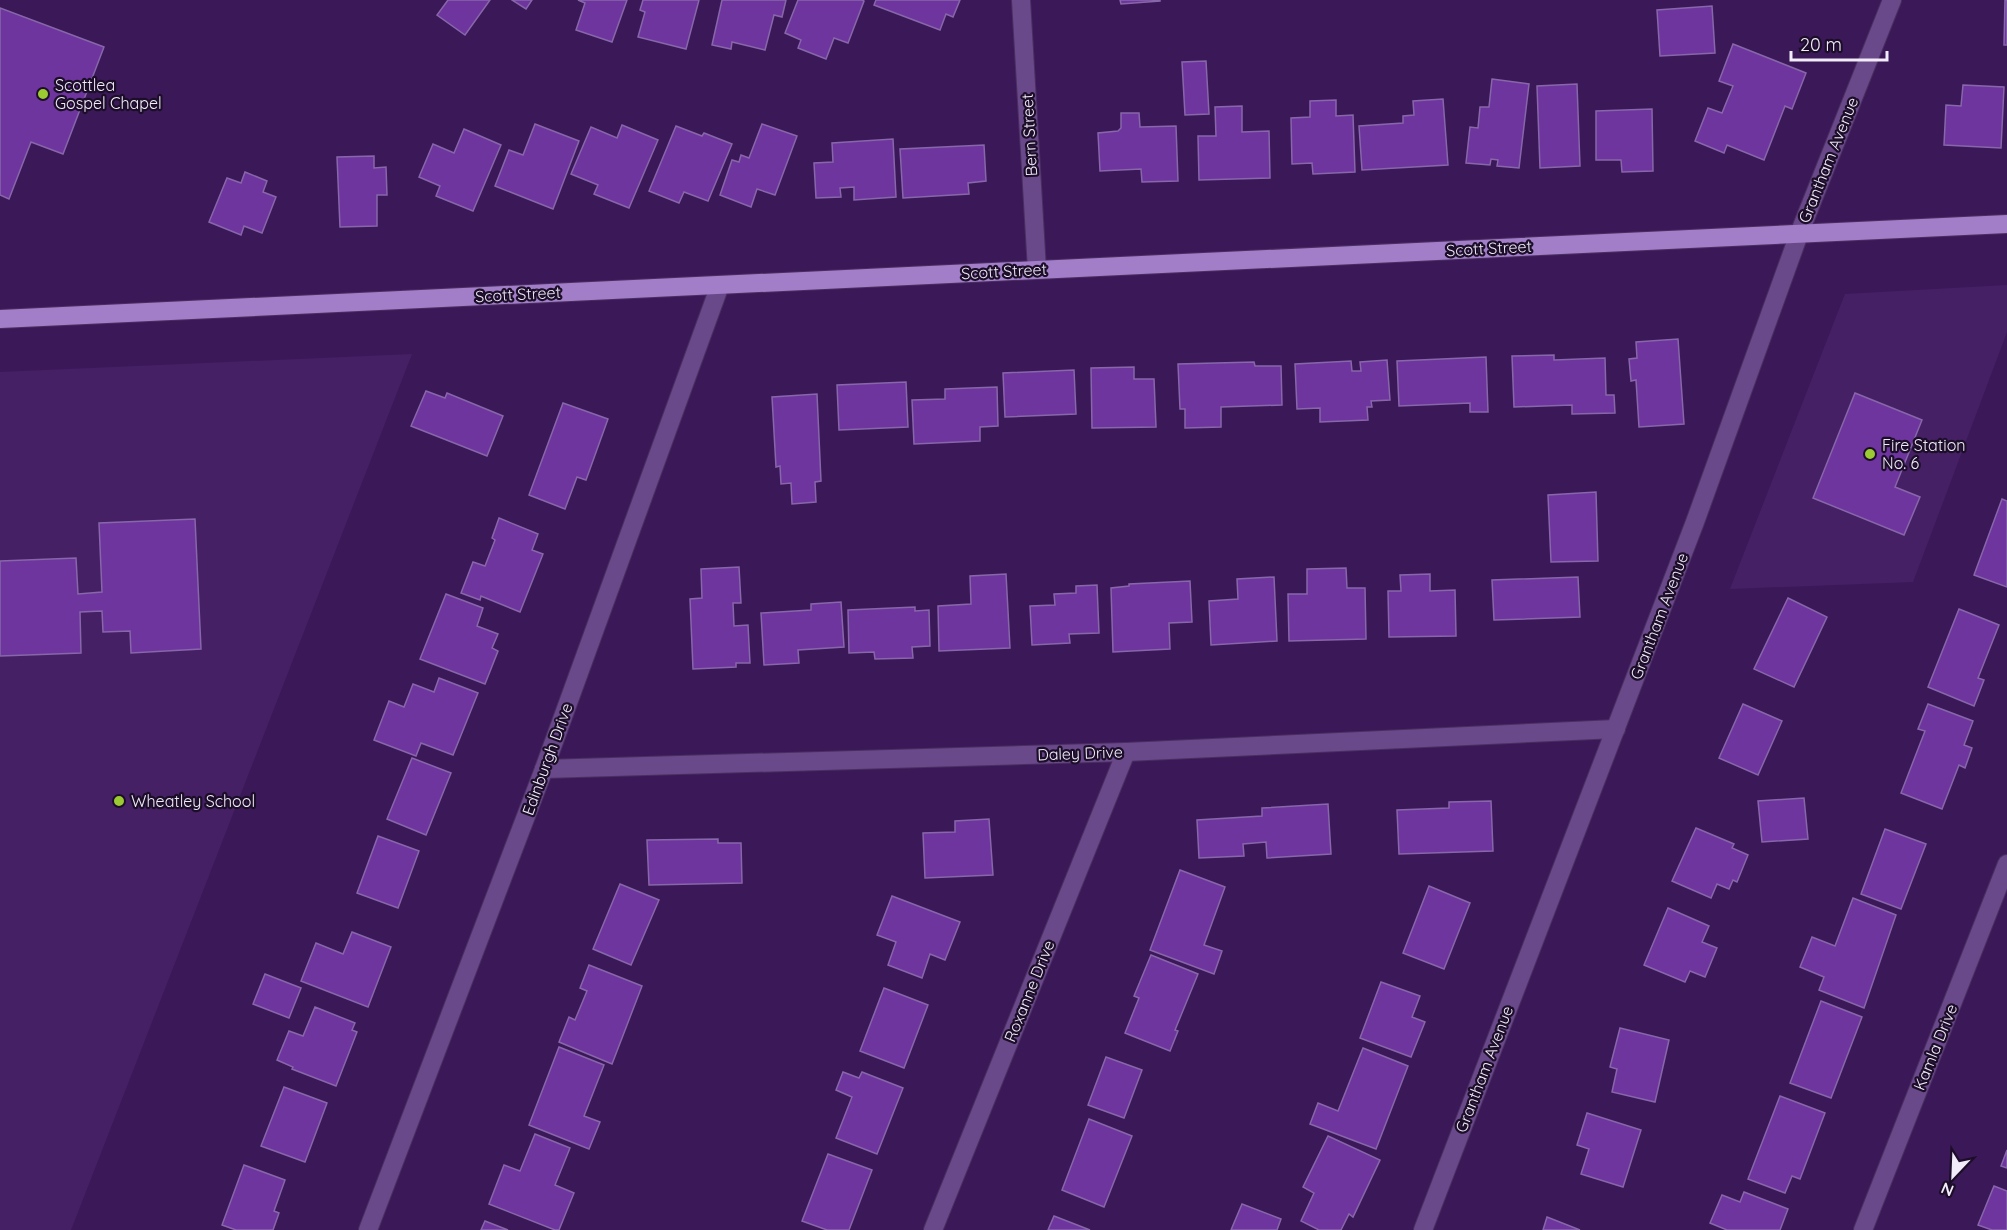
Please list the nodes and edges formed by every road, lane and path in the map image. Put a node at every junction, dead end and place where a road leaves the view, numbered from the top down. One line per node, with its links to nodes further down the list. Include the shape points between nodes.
1 (1021, 0): 5 (street, Bern Street)
2 (1892, 0): 4 (street, Grantham Avenue)
3 (2007, 224): 4 (main road, Scott Street)
4 (1799, 234): 5 (main road, Scott Street); 8 (street, Grantham Avenue)
5 (1037, 270): 6 (main road, Scott Street)
6 (720, 285): 7 (main road, Scott Street); 10 (street, Edinburgh Drive)
7 (0, 319)
8 (1616, 729): 9 (street, Daley Drive); 14 (street, Grantham Avenue)
9 (1126, 752): 10 (street, Daley Drive); 13 (street, Roxanne Drive)
10 (544, 769): 12 (street, Edinburgh Drive)
11 (2007, 864): 15 (street, Kamla Drive)
12 (368, 1230)
13 (933, 1230)
14 (1423, 1230)
15 (1863, 1230)

